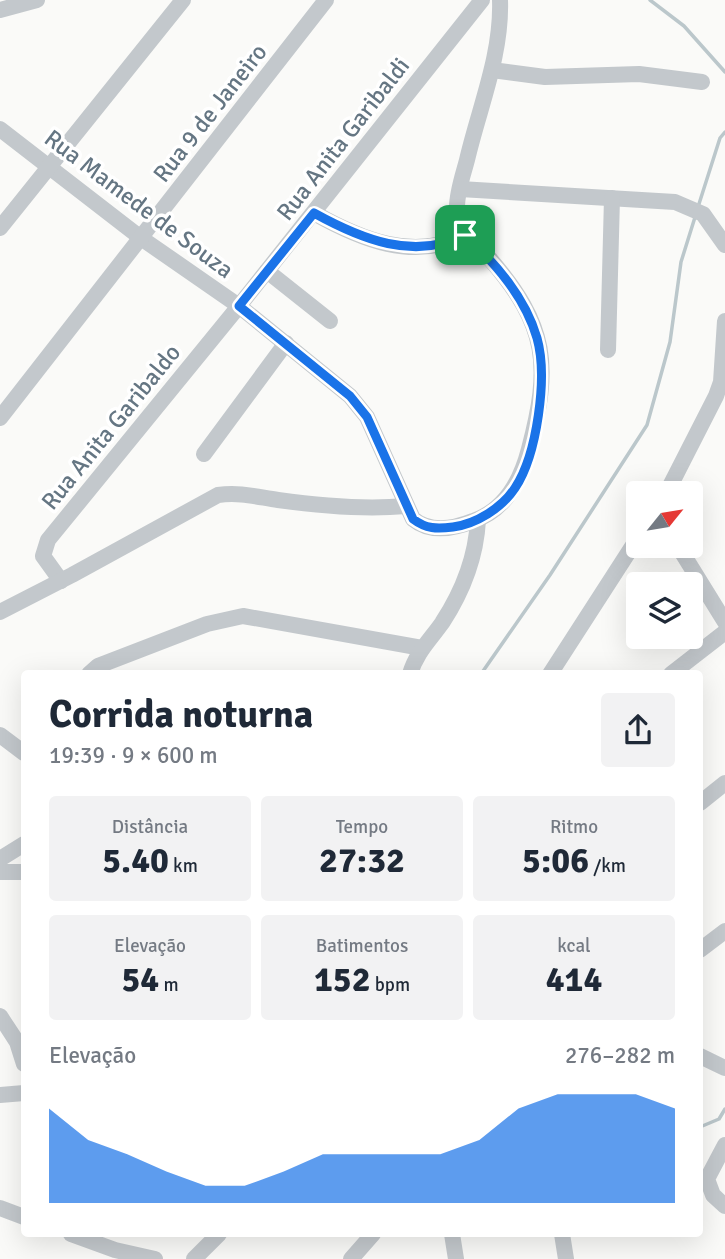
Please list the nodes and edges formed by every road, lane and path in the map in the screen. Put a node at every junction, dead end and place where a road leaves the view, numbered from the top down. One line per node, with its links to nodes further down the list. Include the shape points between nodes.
1 (37, 0): 6 (street)
2 (183, 0): 10 (street)
3 (326, 0): 16 (street, Rua 9 de Janeiro)
4 (482, 0): 13 (street, Rua Anita Garibaldi)
5 (500, 0): 7 (street)
6 (0, 10)
7 (492, 70): 8 (street, via 545,77 639,74); 11 (street)
8 (702, 82)
9 (0, 129): 10 (street, Rua Mamede de Souza)
10 (48, 166): 14 (street); 16 (street, Rua Mamede de Souza)
11 (460, 189): 12 (street); 15 (street, via 457,206)
12 (612, 198): 17 (street, via 675,202 697,211); 23 (street)
13 (314, 213): 15 (street, via 383,243 416,248 439,246); 18 (street, Rua Anita Garibaldi)
14 (0, 228)
15 (465, 235): 29 (street, via 516,293 531,320 544,372 520,479 504,500)
16 (141, 238): 19 (street, Rua Mamede de Souza); 25 (street, Rua 9 de Janeiro)
17 (725, 245)
18 (267, 271): 19 (street, Rua Anita Garibaldi); 20 (street)
19 (239, 306): 22 (street, Rua Mamede de Souza); 32 (street, Rua Anita Garibaldo, via 48,540 43,556)
20 (330, 321)
21 (725, 321): 24 (street)
22 (286, 343): 26 (street); 28 (street, Rua Mamede de Souza, via 350,396 367,417)
23 (608, 350)
24 (721, 403): 27 (street)
25 (0, 418)
26 (204, 454)
27 (674, 481)
28 (406, 506): 29 (street, Rua Mamede de Souza, via 422,526 447,528); 32 (street, via 367,508 244,493 218,495)
29 (478, 520): 36 (street, via 468,574 442,623)
30 (626, 556): 39 (street)
31 (685, 558): 34 (street)
32 (61, 581): 33 (street)
33 (0, 611)
34 (725, 622)
35 (725, 632): 40 (street)
36 (422, 648): 37 (street, via 243,616 207,624); 38 (street)
37 (94, 670)
38 (412, 670)
39 (553, 670)
40 (676, 670)
41 (0, 735): 42 (street)
42 (21, 751)
43 (725, 783): 44 (street)
44 (703, 801)
45 (21, 846): 46 (street)
46 (0, 859)
47 (0, 872): 48 (street)
48 (21, 872)
49 (725, 930): 50 (street)
50 (703, 948)
51 (0, 1016): 52 (street)
52 (21, 1056)
53 (703, 1057): 54 (street)
54 (725, 1068)
55 (21, 1093): 56 (street)
56 (0, 1095)
57 (725, 1145): 58 (street, via 708,1179 713,1195)
58 (725, 1206)
59 (0, 1208): 60 (street)
60 (21, 1216)
61 (79, 1237): 66 (street)
62 (216, 1237): 67 (street)
63 (370, 1237): 68 (street)
64 (452, 1237): 69 (street)
65 (562, 1237): 70 (street)
66 (155, 1259)
67 (194, 1259)
68 (351, 1259)
69 (456, 1259)
70 (566, 1259)

